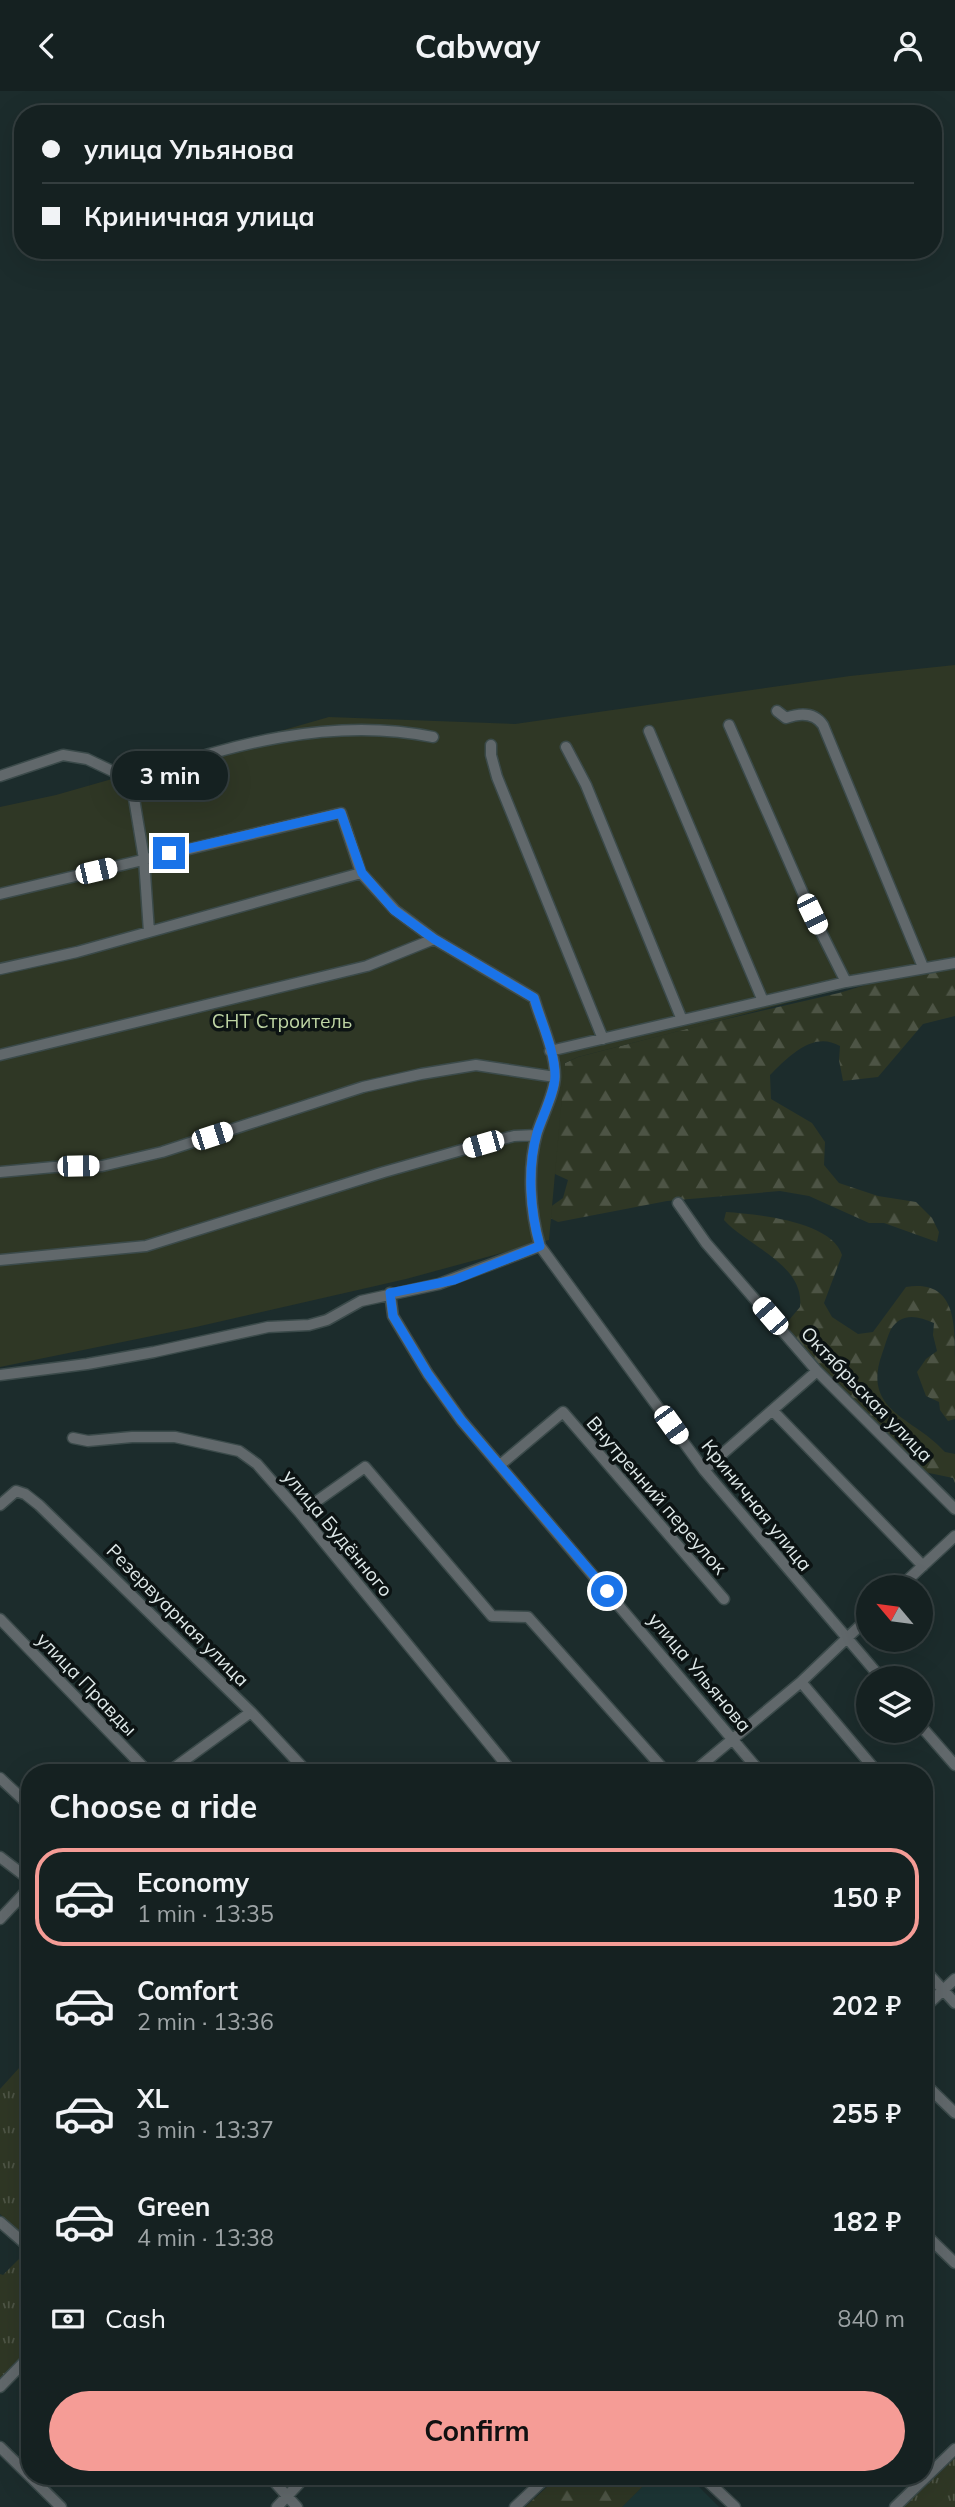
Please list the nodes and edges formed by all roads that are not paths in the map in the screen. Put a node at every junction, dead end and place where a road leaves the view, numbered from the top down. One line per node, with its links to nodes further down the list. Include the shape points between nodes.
1 (777, 711): 15 (street, via 786,718 809,715 823,725)
2 (729, 725): 17 (street)
3 (649, 731): 18 (street)
4 (433, 737): 8 (street, via 355,729 310,733 210,754)
5 (491, 745): 20 (street, via 497,777)
6 (566, 747): 19 (street, via 586,785)
7 (0, 776): 8 (street, via 63,755 87,759)
8 (131, 780): 9 (street)
9 (144, 859): 10 (street, via 341,813); 11 (street); 12 (street)
10 (362, 873): 12 (street); 13 (street, via 394,910)
11 (0, 894)
12 (149, 932): 16 (street)
13 (434, 939): 21 (street, via 534,998); 22 (street, via 367,966)
14 (955, 963): 15 (street)
15 (923, 967): 17 (street)
16 (0, 969)
17 (846, 982): 18 (street)
18 (763, 1001): 19 (street)
19 (682, 1020): 20 (street)
20 (603, 1039): 21 (street)
21 (550, 1051): 23 (street)
22 (0, 1055)
23 (555, 1077): 24 (street); 25 (street, via 477,1065 421,1074 363,1087 162,1152 102,1166)
24 (536, 1135): 27 (street, via 532,1178); 28 (street, via 514,1136 434,1158 146,1246)
25 (0, 1172)
26 (678, 1203): 30 (street, Октябрьская улица, via 706,1243)
27 (540, 1246): 29 (street, via 449,1281); 35 (street, Криничная улица)
28 (0, 1260)
29 (390, 1293): 31 (street, via 309,1325 268,1327 140,1355); 34 (street, улица Ульянова, via 393,1316 428,1374)
30 (817, 1371): 32 (street); 37 (street, Октябрьская улица)
31 (0, 1375)
32 (773, 1411): 35 (street); 40 (street)
33 (73, 1438): 38 (street, улица Будённого, via 175,1437 239,1451 257,1464)
34 (499, 1465): 42 (street, Внутренний переулок, via 563,1412); 49 (street, улица Ульянова)
35 (704, 1469): 45 (street, Криничная улица)
36 (0, 1505): 48 (street, Резервуарная улица, via 16,1491 39,1505)
37 (955, 1509)
38 (300, 1513): 54 (street, улица Будённого); 55 (street, via 365,1467 492,1616 528,1617)
39 (955, 1536): 40 (street)
40 (923, 1566): 41 (street)
41 (913, 1575)
42 (724, 1599)
43 (0, 1619): 51 (street, улица Правды)
44 (856, 1629): 45 (street)
45 (846, 1638): 46 (street, Криничная улица); 47 (street)
46 (870, 1666)
47 (801, 1682): 49 (street); 58 (street)
48 (251, 1712): 52 (street); 53 (street, Резервуарная улица)
49 (733, 1738): 56 (street); 57 (street, улица Ульянова)
50 (933, 1740): 59 (street)
51 (140, 1764)
52 (179, 1764)
53 (300, 1764)
54 (506, 1764)
55 (659, 1764)
56 (703, 1764)
57 (754, 1764)
58 (870, 1764)
59 (955, 1765)
60 (0, 1778): 61 (street)
61 (21, 1798)
62 (0, 1857): 63 (street)
63 (21, 1873)
64 (21, 1897): 65 (street)
65 (0, 1919)
66 (933, 1979): 68 (street)
67 (955, 1979): 68 (street)
68 (943, 1991): 69 (street); 70 (street)
69 (933, 2000)
70 (955, 2003)
71 (933, 2092): 72 (street)
72 (955, 2113)
73 (0, 2222): 74 (street)
74 (21, 2240)
75 (933, 2241): 76 (street)
76 (955, 2263)
77 (21, 2365): 78 (street)
78 (0, 2387)
79 (0, 2447): 81 (street)
80 (955, 2449): 82 (street)
81 (21, 2468)
82 (933, 2470)
83 (39, 2485): 90 (street)
84 (277, 2485): 89 (street)
85 (297, 2485): 89 (street)
86 (538, 2485): 93 (street)
87 (712, 2485): 94 (street)
88 (918, 2485): 95 (street)
89 (287, 2496): 91 (street); 92 (street)
90 (61, 2507)
91 (276, 2507)
92 (298, 2507)
93 (515, 2507)
94 (736, 2507)
95 (895, 2507)

